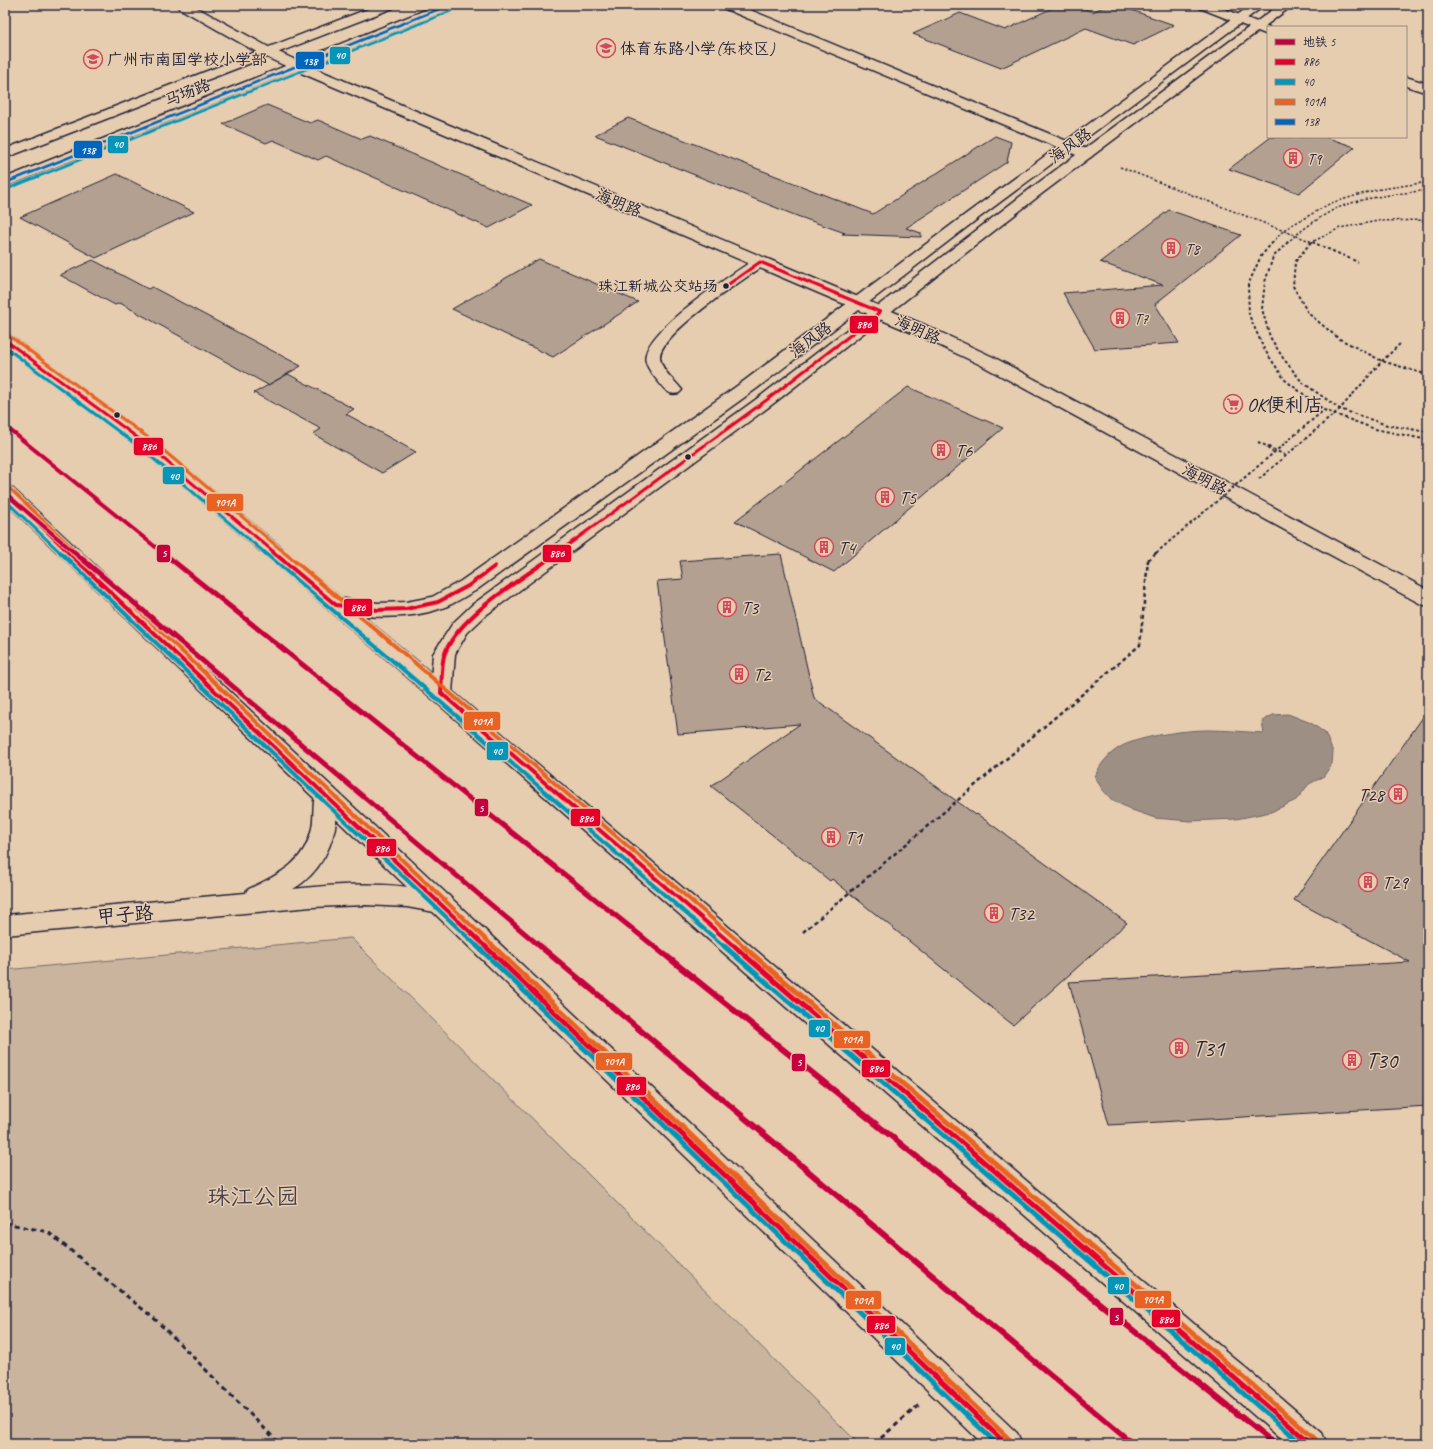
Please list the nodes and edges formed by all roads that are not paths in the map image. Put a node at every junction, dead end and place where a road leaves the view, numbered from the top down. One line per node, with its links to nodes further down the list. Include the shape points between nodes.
1 (183, 5): 10 (street, 海明路)
2 (389, 5): 10 (street, 马场路)
3 (449, 5): 11 (street, 马场路)
4 (727, 5): 14 (street)
5 (1204, 5): 8 (street)
6 (1259, 5): 8 (street, 海风路)
7 (1287, 5): 9 (street, 海风路)
8 (1240, 20): 9 (street); 14 (street, 海风路)
9 (1263, 29): 16 (street, 海风路)
10 (267, 52): 11 (street, 海明路); 15 (street, 马场路)
11 (297, 66): 17 (street, 马场路); 18 (street, 海明路)
12 (1407, 81): 13 (street)
13 (1428, 89)
14 (1068, 146): 16 (street); 19 (street, 海风路, via 970,216)
15 (5, 154)
16 (1086, 154): 20 (street, 海风路)
17 (5, 183)
18 (760, 262): 19 (street, 海明路); 22 (lane, via 683,318 655,347 653,355 656,366)
19 (858, 302): 20 (street, 海明路); 25 (street, 海风路, via 750,385 468,586 438,602 406,609 378,610)
20 (880, 312): 24 (street, 海明路, via 987,361); 26 (street, 海风路, via 768,399 479,610 460,628 444,654)
21 (5, 340): 25 (street, via 146,444)
22 (674, 390)
23 (5, 492): 27 (street)
24 (1428, 600)
25 (336, 605): 26 (street)
26 (441, 693): 32 (street)
27 (326, 795): 28 (street, 甲子路, via 324,828 308,865 292,878); 29 (street)
28 (244, 903): 29 (street, 甲子路, via 366,895 407,897); 30 (street, 甲子路)
29 (440, 903): 31 (street)
30 (5, 925)
31 (1006, 1444)
32 (1311, 1444)

